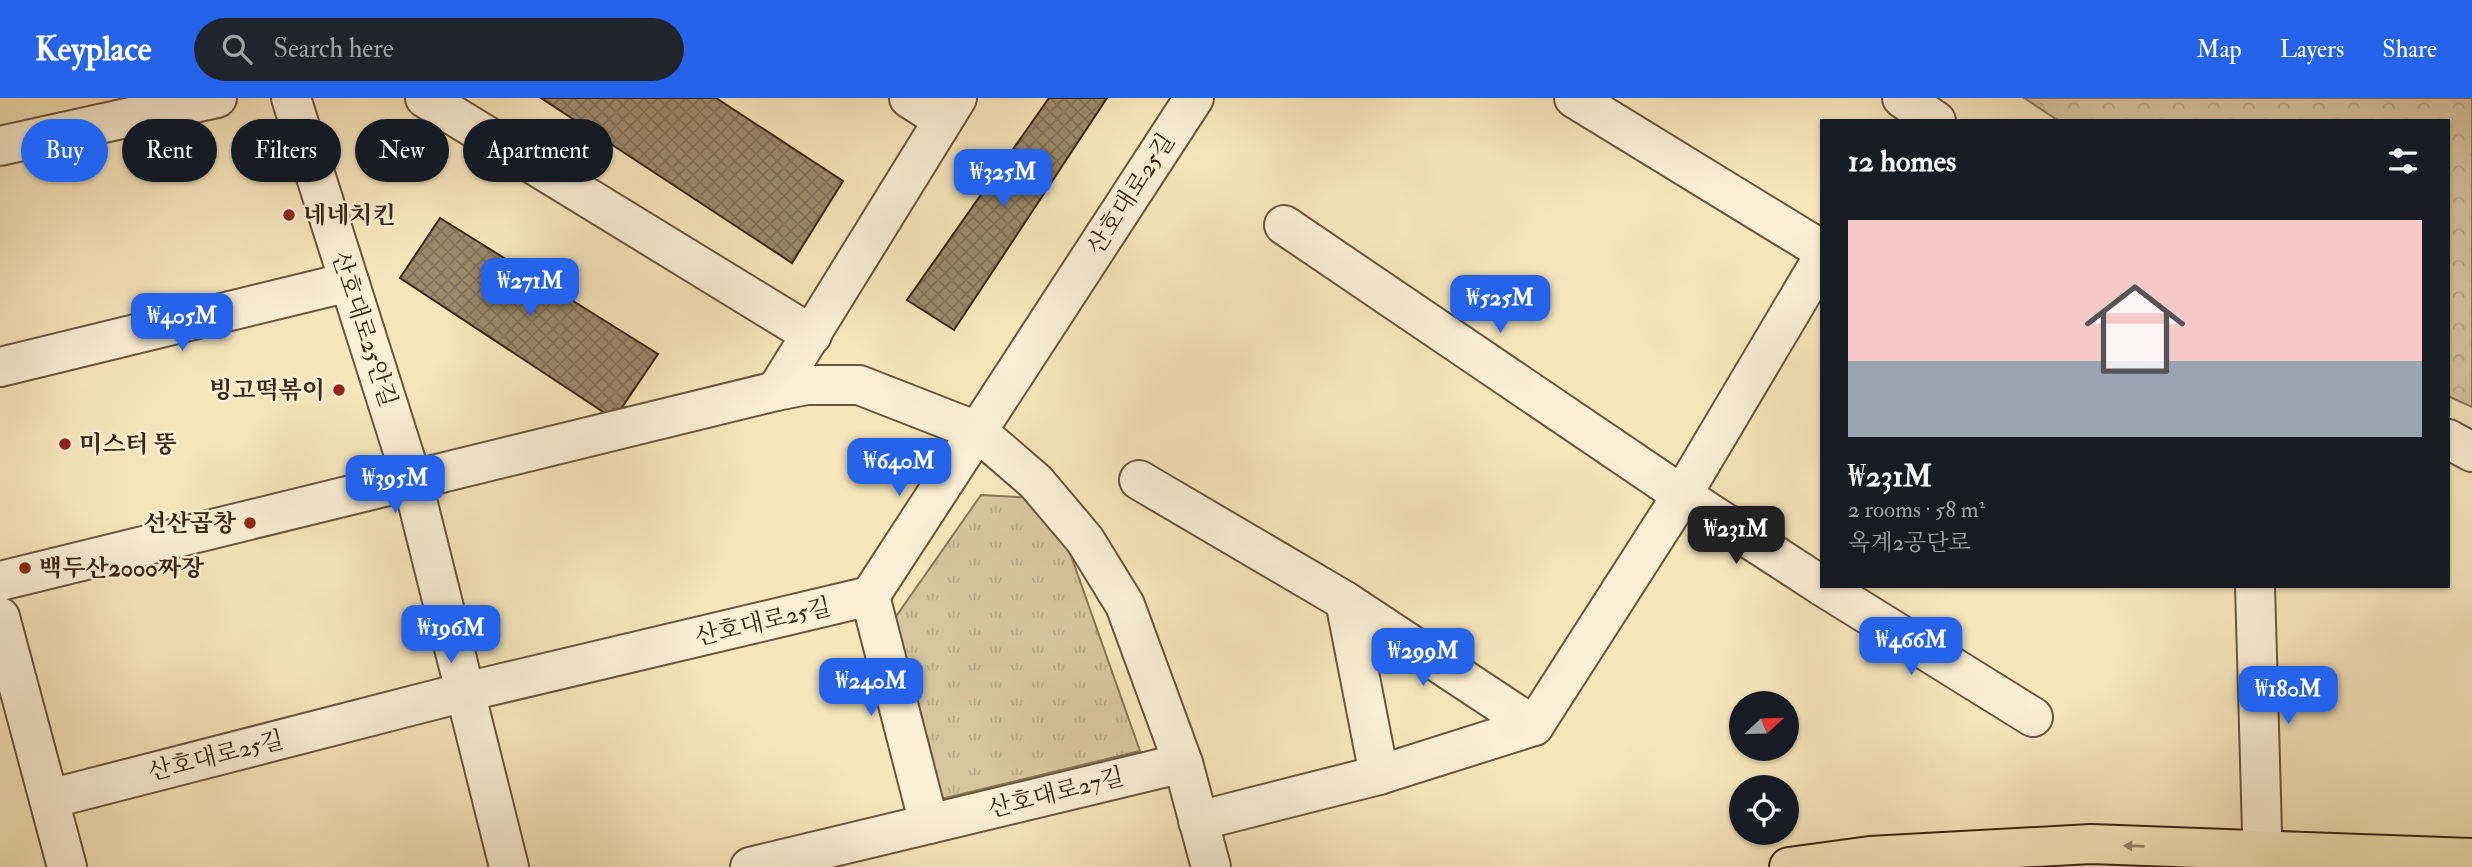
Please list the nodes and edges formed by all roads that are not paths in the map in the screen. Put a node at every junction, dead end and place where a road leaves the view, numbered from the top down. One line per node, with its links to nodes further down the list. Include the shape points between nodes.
1 (217, 98): 10 (street)
2 (291, 98): 14 (street, 산호대로25안길)
3 (425, 98): 15 (street)
4 (909, 98): 8 (street)
5 (1194, 98): 18 (street, 산호대로25길)
6 (1574, 98): 12 (street)
7 (1902, 98): 9 (street)
8 (950, 109): 15 (street)
9 (1933, 119)
10 (0, 146)
11 (1284, 225): 23 (street)
12 (1820, 249)
13 (1820, 262): 23 (street)
14 (349, 282): 16 (street); 21 (street, 산호대로25안길)
15 (812, 335): 17 (street)
16 (0, 367)
17 (776, 391): 18 (street, via 807,385 859,385); 21 (street)
18 (977, 431): 28 (street, 산호대로25길); 34 (street, via 1036,482 1085,540 1125,605)
19 (2450, 440): 20 (street)
20 (2472, 452)
21 (412, 480): 24 (street); 31 (street)
22 (1139, 480): 29 (street)
23 (1682, 495): 25 (street); 33 (street)
24 (0, 582)
25 (1820, 585)
26 (1825, 588): 32 (street)
27 (2255, 588): 39 (street)
28 (870, 596): 31 (street, 산호대로25길); 38 (street)
29 (1345, 601): 33 (street); 35 (street)
30 (0, 617): 36 (street)
31 (465, 692): 36 (street, 산호대로25길); 42 (street)
32 (2032, 717)
33 (1534, 726): 35 (street)
34 (1183, 762): 37 (street); 38 (street, 산호대로27길)
35 (1379, 775): 37 (street)
36 (49, 799): 41 (street)
37 (1198, 821): 44 (street)
38 (929, 824): 43 (street, 산호대로27길)
39 (2263, 858): 40 (main road); 45 (main road, one-way to 45, via 2091,844 1870,856)
40 (2472, 858)
41 (67, 867)
42 (509, 867)
43 (750, 867)
44 (1210, 867)
45 (1789, 867)

